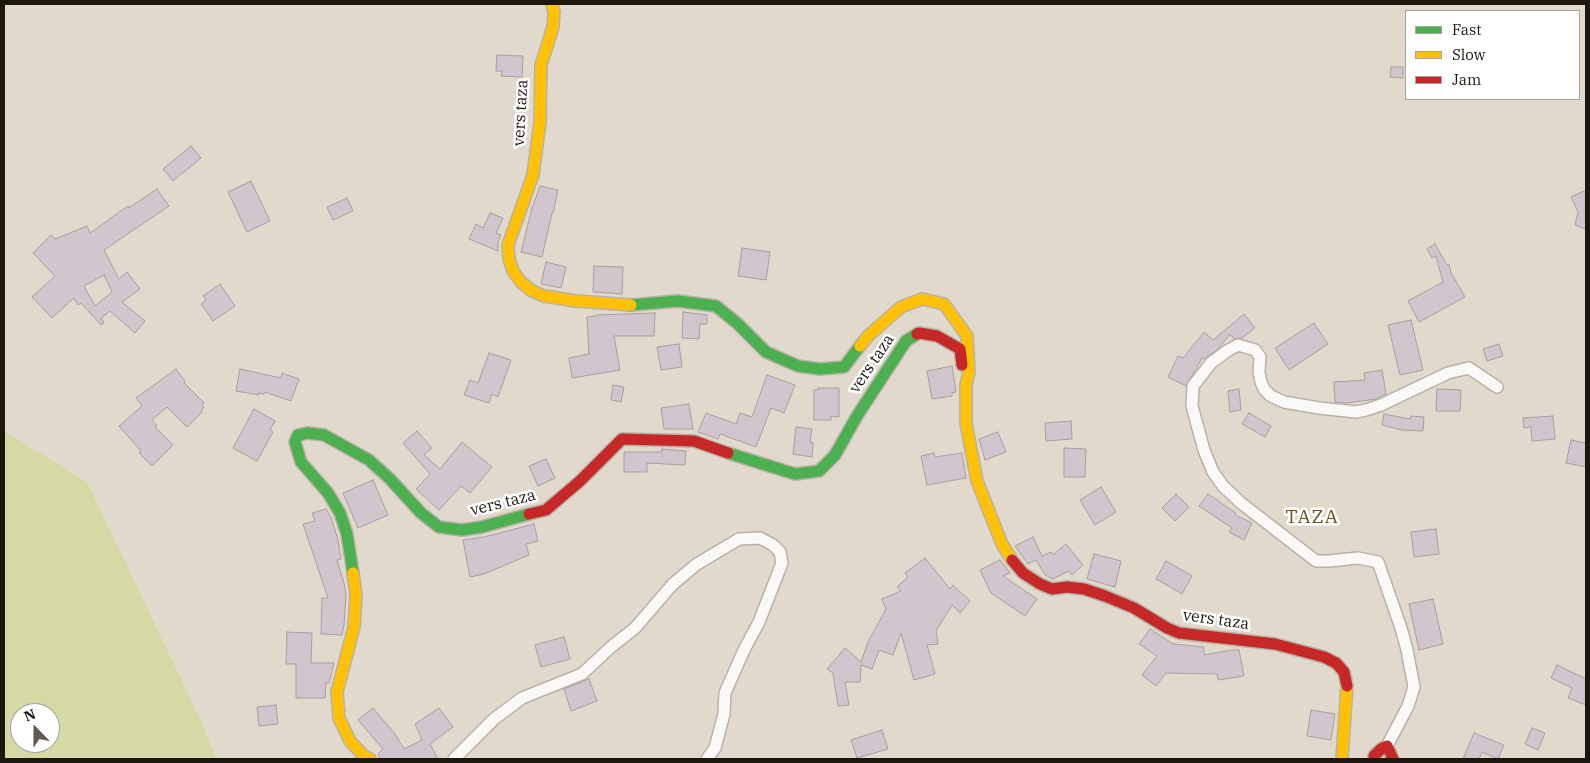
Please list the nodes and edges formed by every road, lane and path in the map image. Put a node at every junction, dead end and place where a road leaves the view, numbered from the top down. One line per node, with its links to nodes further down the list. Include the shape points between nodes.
1 (552, 4): 2 (street, vers taza, via 553,27 540,65 540,122 533,174 508,245 508,259 521,282 544,296 576,302 638,306 678,301 716,306 766,352 798,366 820,369 844,367 869,335 901,307 922,299 944,304 968,336)
2 (966, 385): 5 (street, vers taza, via 960,349 937,336 919,333 906,341 835,455 819,471 795,474 694,441 622,439 580,482 546,510 462,530 439,526 421,513 390,478 348,447 324,435 298,435 295,442 301,462 328,493 347,534 356,595 354,627 337,692 339,718 350,741); 8 (street, vers taza, via 966,423 977,481 1002,544 1023,573 1052,589 1084,589 1104,596 1134,608 1179,633 1275,644 1336,663 1344,672 1348,687)
3 (1497, 387): 4 (street, via 1469,368 1366,410 1319,408 1284,402 1271,396 1261,382 1260,357 1255,350 1238,345 1211,363 1193,386 1192,406 1204,450 1223,486 1316,561 1358,558 1378,562 1401,628 1414,687)
4 (1387, 746): 9 (street, via 1380,749); 10 (street)
5 (370, 759)
6 (454, 759): 7 (street, via 494,719 522,698 582,674 635,628 673,584 697,564 739,539 760,538 773,544 780,552 782,562 759,622 725,693 724,714 715,748)
7 (707, 759)
8 (1342, 759)
9 (1374, 759)
10 (1393, 759)

